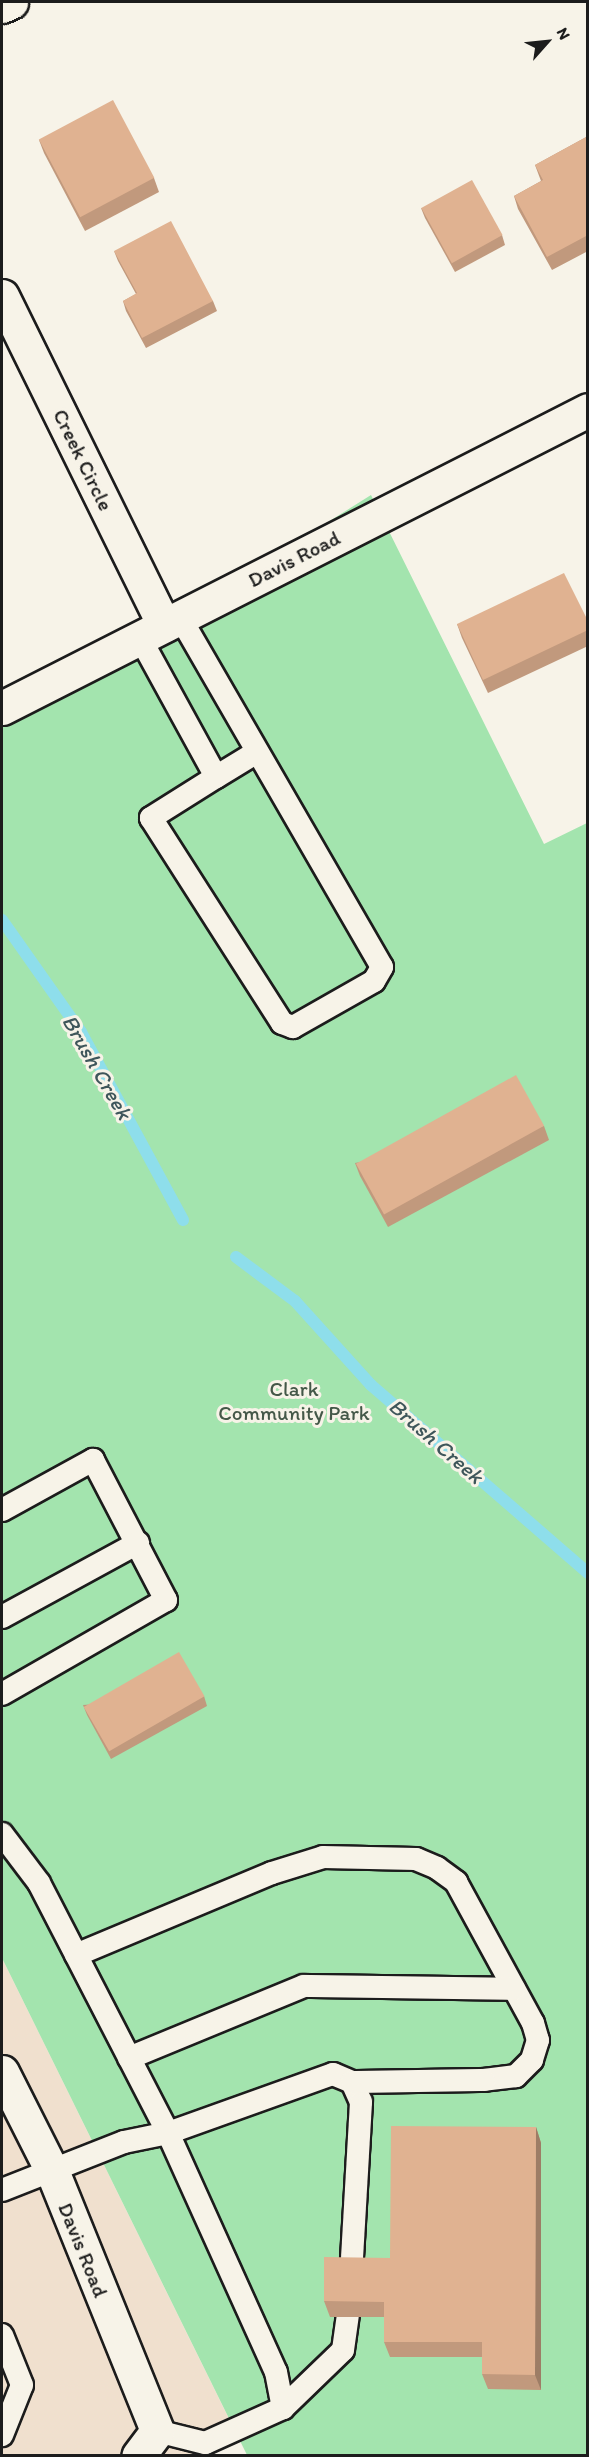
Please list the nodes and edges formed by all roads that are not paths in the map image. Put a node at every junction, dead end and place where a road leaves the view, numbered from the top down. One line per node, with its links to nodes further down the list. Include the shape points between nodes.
1 (11, 2): 2 (street)
2 (2, 6)
3 (2, 296): 5 (street, Creek Circle)
4 (588, 410): 5 (street, Davis Road)
5 (161, 627): 6 (street, Davis Road); 7 (lane); 8 (lane)
6 (2, 708)
7 (257, 752): 8 (lane); 8 (lane, via 382,967 374,981 293,1027 282,1023 150,818)
8 (216, 777)
9 (2, 1510): 10 (lane, via 93,1460)
10 (138, 1543): 11 (lane); 12 (lane, via 166,1600)
11 (2, 1617)
12 (2, 1694)
13 (2, 1834): 14 (lane, via 39,1884)
14 (76, 1955): 15 (lane, via 300,1863 323,1857 416,1859 456,1882); 16 (lane)
15 (514, 1989): 16 (lane, via 304,1986); 18 (lane, via 538,2040 532,2060 516,2076)
16 (129, 2058): 19 (lane)
17 (2, 2072): 20 (street, Davis Road)
18 (352, 2082): 19 (lane, via 333,2074); 22 (lane, via 361,2102)
19 (168, 2133): 20 (lane, via 124,2142); 25 (lane, via 276,2372)
20 (52, 2173): 21 (lane); 27 (street, Davis Road)
21 (2, 2190)
22 (351, 2273)
23 (348, 2316): 25 (lane, via 344,2350)
24 (2, 2335): 26 (lane, via 22,2385)
25 (284, 2408): 27 (lane, via 205,2443)
26 (2, 2435)
27 (148, 2443)

